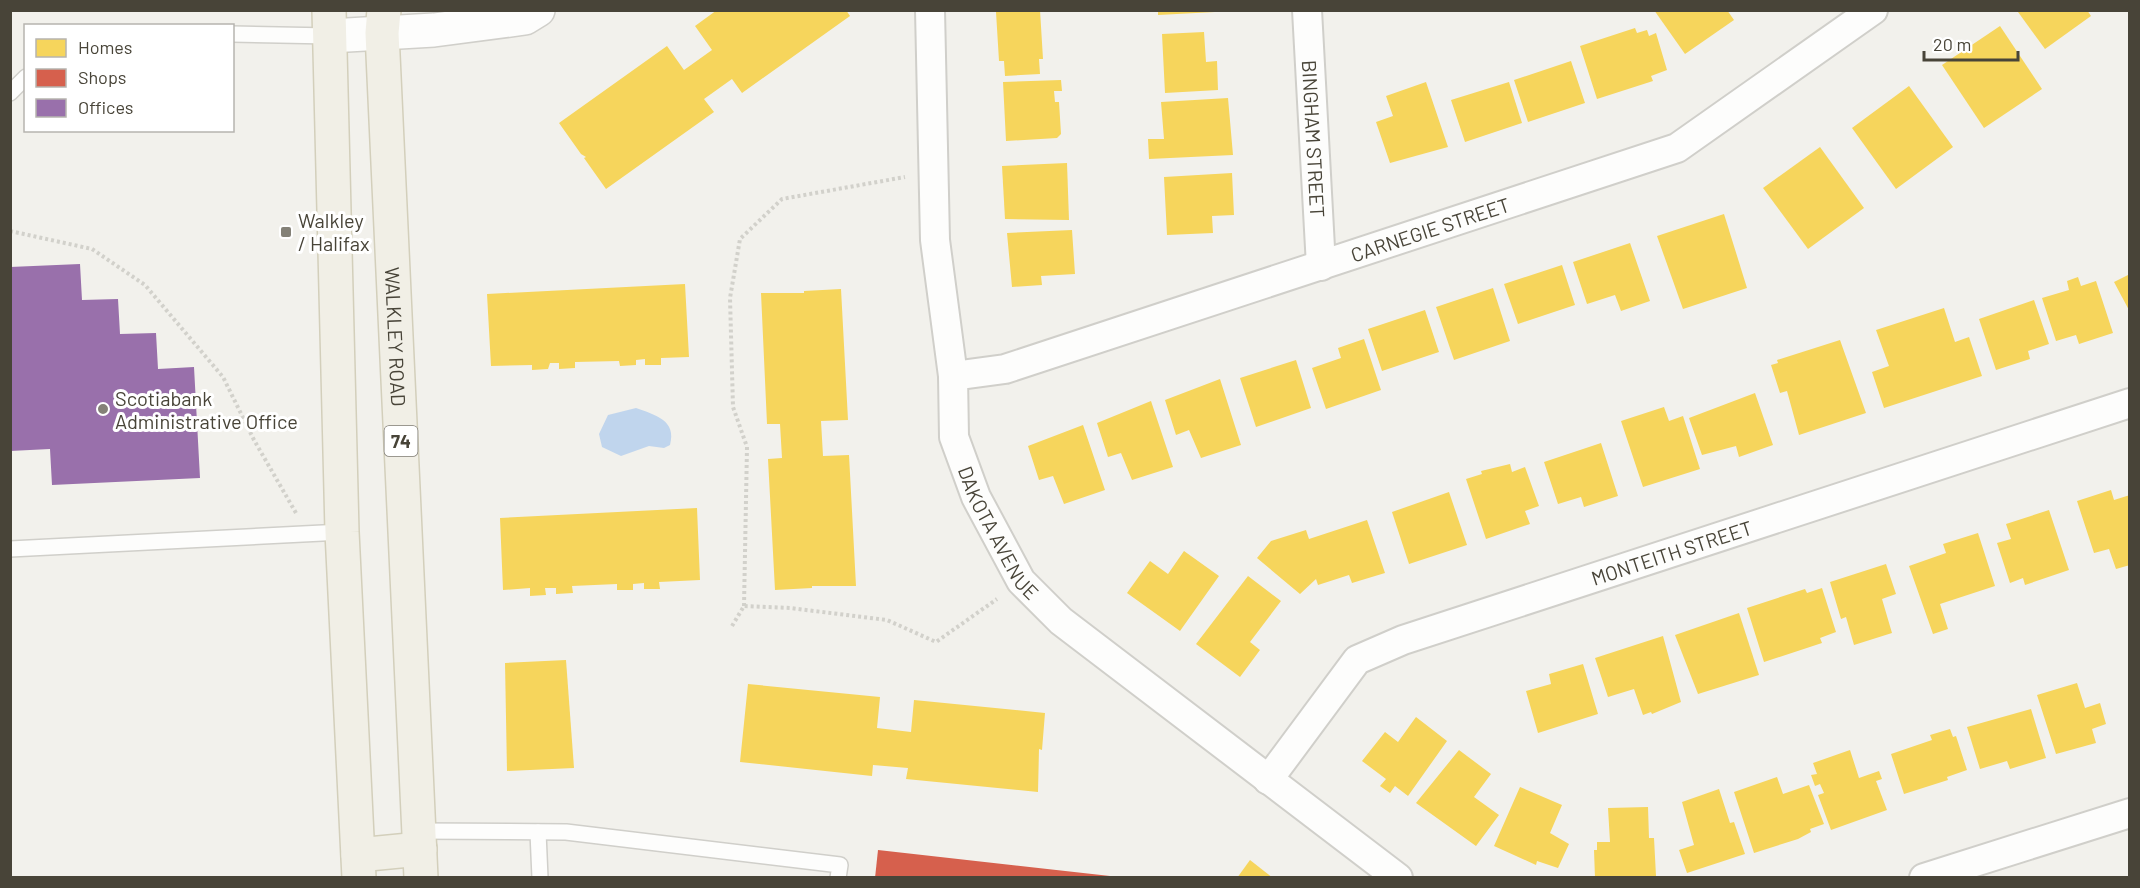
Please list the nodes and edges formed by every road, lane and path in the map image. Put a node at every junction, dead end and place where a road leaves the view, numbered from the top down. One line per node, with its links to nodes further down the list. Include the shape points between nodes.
1 (538, 10): 5 (street, via 525,18 434,30)
2 (930, 10): 10 (street, DAKOTA AVENUE)
3 (1307, 10): 12 (street, BINGHAM STREET)
4 (1873, 10): 12 (street, CARNEGIE STREET, via 1677,148)
5 (383, 22): 6 (street); 24 (main road, WALKLEY ROAD / 74)
6 (329, 23): 7 (lane); 15 (main road)
7 (234, 34)
8 (24, 78): 9 (lane)
9 (10, 93)
10 (933, 173): 13 (street, DAKOTA AVENUE, via 935,240); 19 (path, via 782,199 740,239 730,298 734,407 747,447)
11 (10, 231): 16 (path, via 92,249 145,285 223,377 254,440 288,495)
12 (1322, 266): 13 (street, CARNEGIE STREET, via 1005,369)
13 (953, 376): 18 (street, DAKOTA AVENUE, via 954,437 976,497)
14 (2130, 403): 21 (street, MONTEITH STREET, via 1394,644 1358,660)
15 (342, 532): 16 (lane); 25 (main road)
16 (302, 534): 17 (lane)
17 (10, 549)
18 (1021, 581): 19 (path, via 936,642 887,620); 21 (street, DAKOTA AVENUE, via 1061,621)
19 (744, 606): 20 (path)
20 (732, 626)
21 (1268, 780): 28 (street, DAKOTA AVENUE)
22 (2130, 813): 29 (street)
23 (537, 832): 24 (lane); 26 (lane); 27 (lane, via 566,832 840,865)
24 (420, 852): 25 (main road)
25 (359, 866)
26 (540, 878)
27 (838, 878)
28 (1398, 878)
29 (1924, 878)

